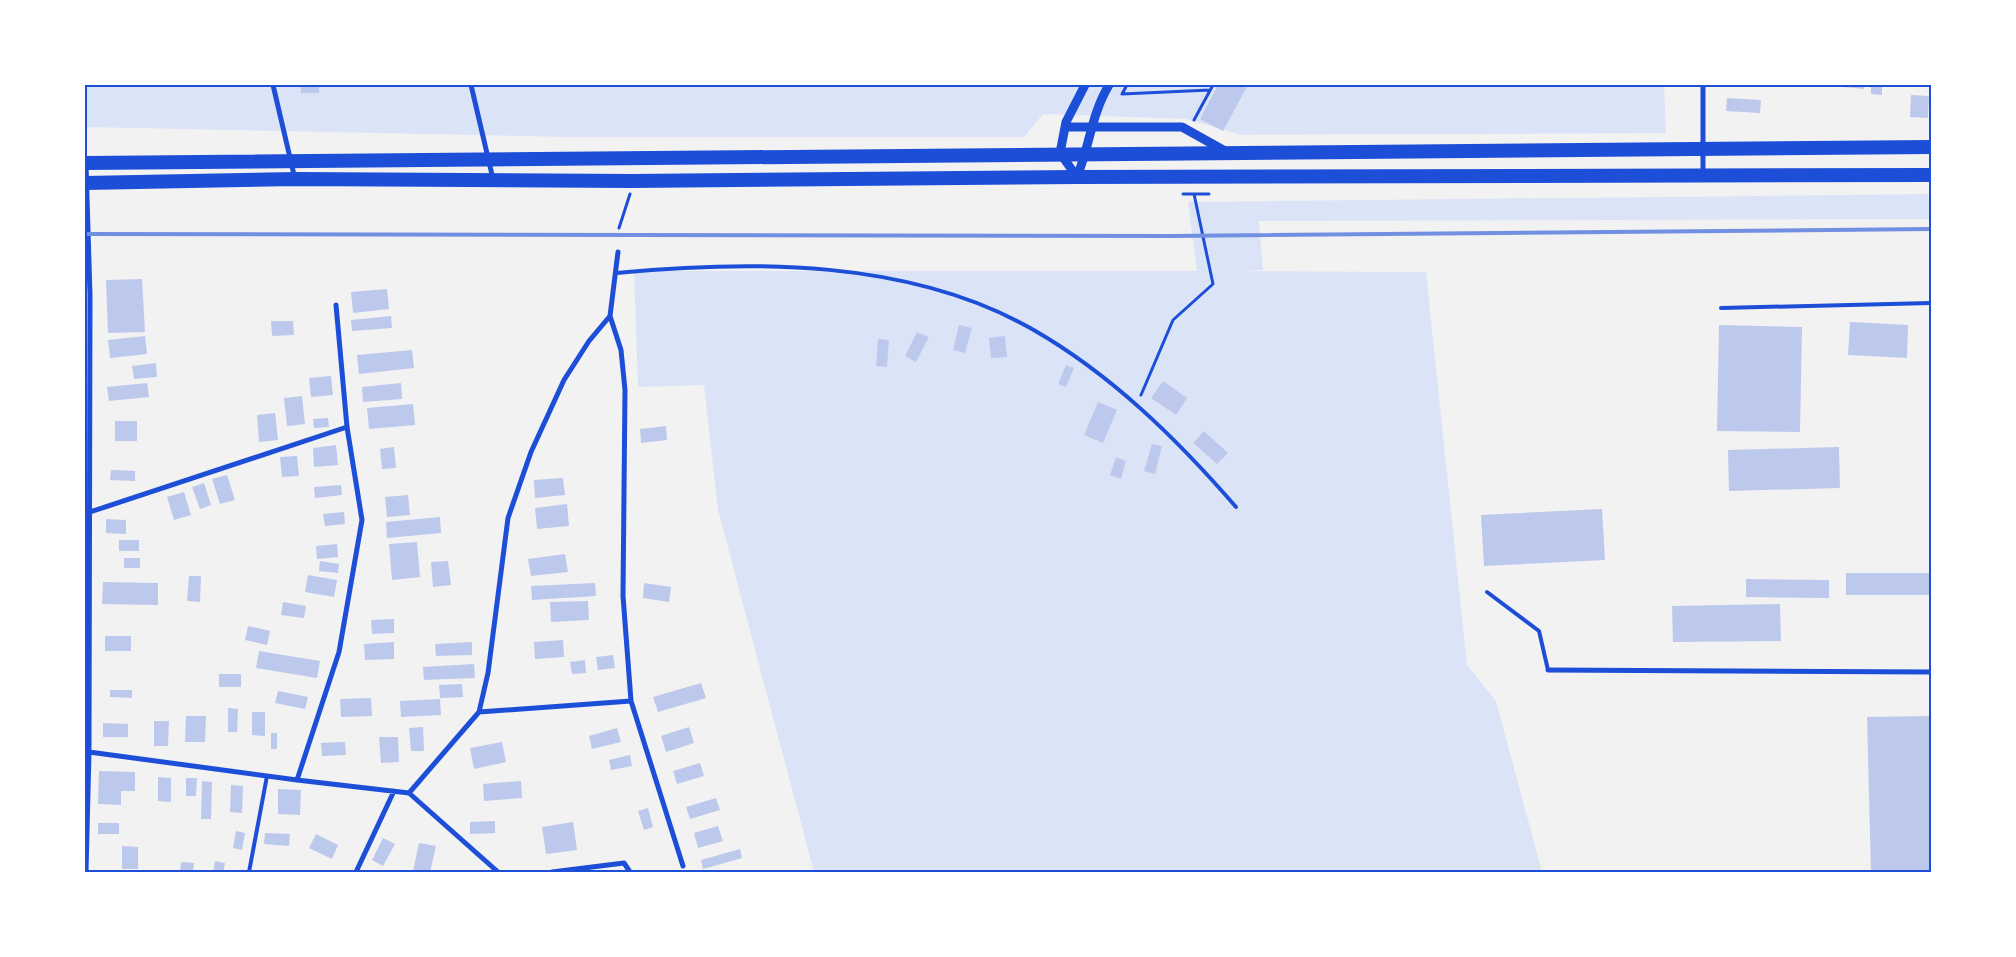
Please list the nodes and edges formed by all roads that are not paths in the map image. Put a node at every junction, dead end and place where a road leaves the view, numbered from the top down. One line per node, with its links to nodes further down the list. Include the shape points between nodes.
1 (273, 85): 14 (street)
2 (471, 85): 13 (street)
3 (1085, 85): 6 (street)
4 (1108, 85): 7 (street)
5 (1702, 85): 9 (street)
6 (1065, 127): 7 (street); 11 (street)
7 (1090, 127): 10 (street, via 1182,127); 12 (street)
8 (1931, 147): 9 (highway)
9 (1702, 148): 10 (highway); 17 (street)
10 (1227, 152): 12 (highway)
11 (1060, 153): 12 (highway); 13 (highway); 18 (street)
12 (1086, 153): 18 (street)
13 (489, 160): 14 (highway); 20 (street)
14 (290, 161): 15 (highway); 19 (street)
15 (86, 163): 21 (street)
16 (1931, 175): 17 (highway)
17 (1703, 176): 18 (highway)
18 (1077, 177): 20 (highway)
19 (295, 179): 20 (highway); 21 (highway)
20 (493, 179)
21 (86, 183): 24 (street)
22 (618, 252): 23 (street)
23 (616, 274): 28 (street); 30 (lane, via 701,266 784,266 867,275 980,304 1031,328 1082,360 1137,405)
24 (87, 295): 31 (street)
25 (1931, 304): 27 (lane)
26 (336, 305): 29 (street)
27 (1721, 308)
28 (610, 316): 35 (street, via 621,350 625,390 623,596); 36 (street, via 564,380 531,452 508,518 488,673)
29 (347, 427): 31 (street); 39 (street, via 362,520 339,652)
30 (1236, 507)
31 (87, 513): 37 (street)
32 (1487, 592): 33 (lane, via 1539,631)
33 (1548, 670): 34 (street)
34 (1931, 672)
35 (631, 701): 36 (street); 42 (street)
36 (479, 712): 41 (street)
37 (89, 752): 38 (street); 43 (street)
38 (267, 776): 39 (street); 44 (lane)
39 (297, 780): 40 (street)
40 (394, 791): 41 (street); 45 (street)
41 (409, 793): 46 (street)
42 (683, 866)
43 (86, 872)
44 (249, 872)
45 (356, 872)
46 (498, 872)
47 (552, 872): 48 (street, via 624,863)
48 (630, 872)

